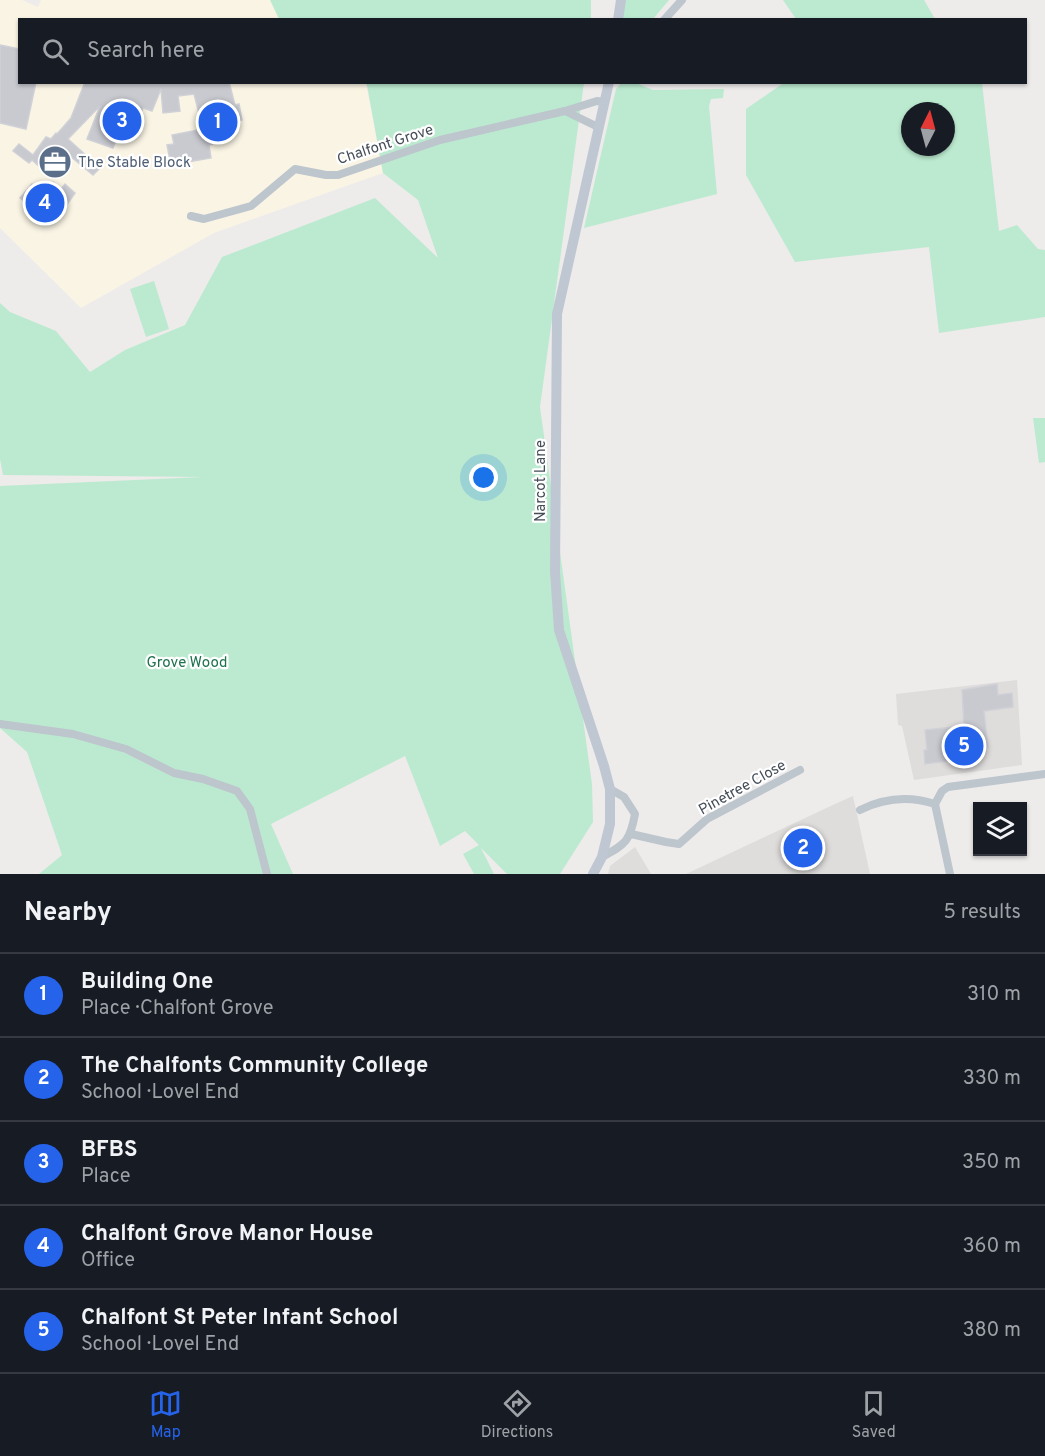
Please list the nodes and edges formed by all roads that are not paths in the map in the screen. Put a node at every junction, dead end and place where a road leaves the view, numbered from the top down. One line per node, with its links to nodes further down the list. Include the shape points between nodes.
1 (621, 0): 3 (street)
2 (682, 0): 4 (street)
3 (618, 18)
4 (666, 18)
5 (608, 84): 6 (street, Narcot Lane)
6 (604, 102): 7 (street, Chalfont Grove); 8 (street, Narcot Lane)
7 (565, 111): 8 (street); 9 (street, Chalfont Grove, via 440,140 338,175 295,169 251,206 204,219)
8 (598, 127): 13 (street, Narcot Lane, via 557,314 555,572 559,630)
9 (190, 216)
10 (0, 724): 18 (street, via 73,734 105,743 174,773 237,791 250,809)
11 (800, 770): 16 (street, Pinetree Close, via 707,819 679,844)
12 (1045, 774): 14 (street, via 956,785 942,791)
13 (610, 789): 16 (street, via 624,797 635,814); 17 (street, Narcot Lane, via 610,824)
14 (935, 804): 15 (street, via 904,799); 20 (street)
15 (860, 810)
16 (631, 834): 17 (street, via 620,847)
17 (602, 857): 19 (street, Narcot Lane)
18 (267, 874)
19 (593, 874)
20 (950, 874)

